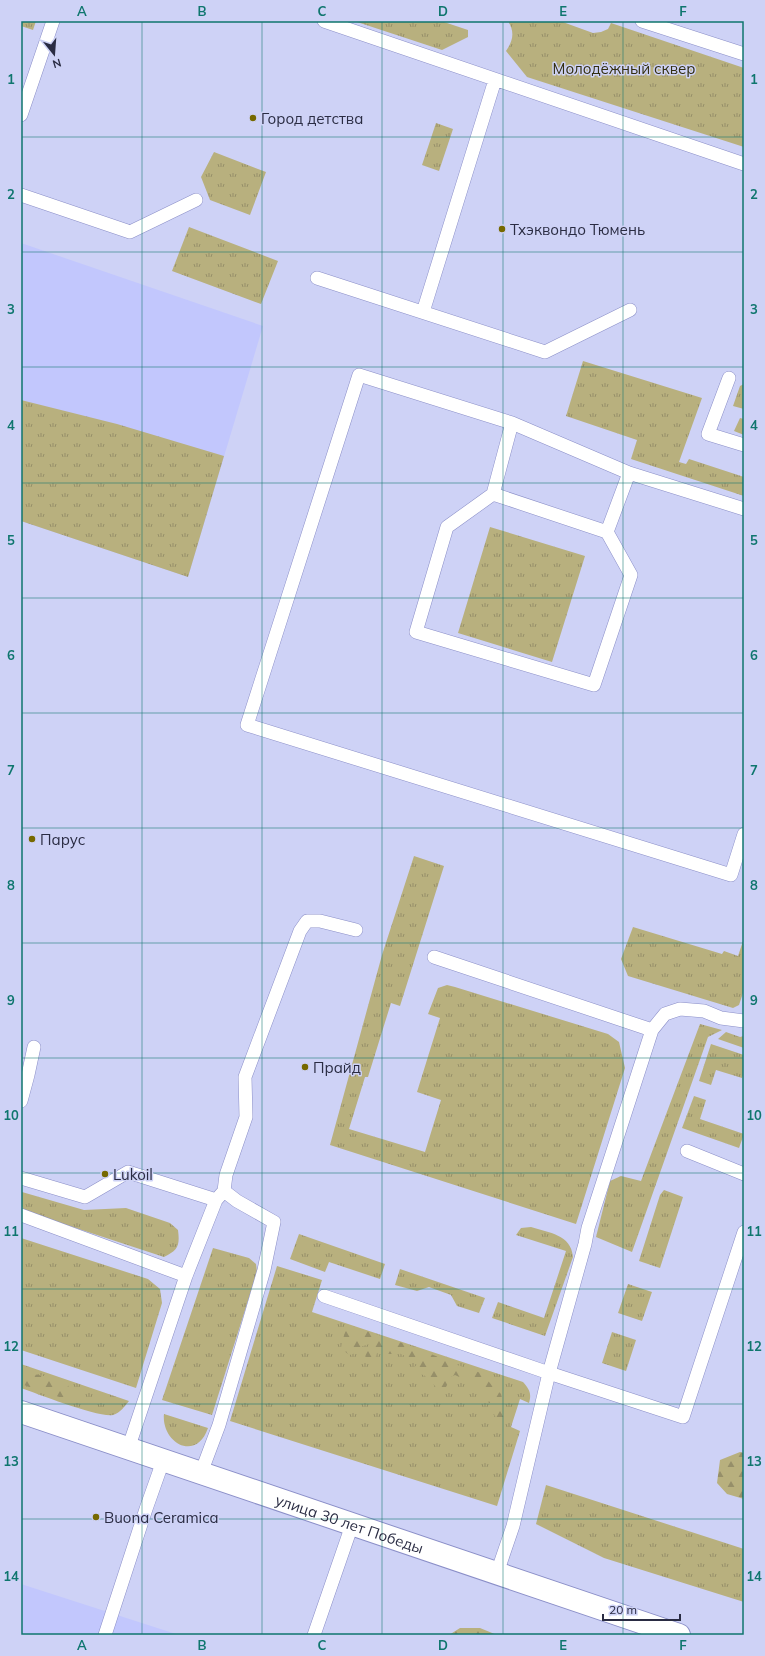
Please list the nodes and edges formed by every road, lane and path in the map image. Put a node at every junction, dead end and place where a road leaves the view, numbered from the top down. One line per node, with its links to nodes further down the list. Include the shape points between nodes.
1 (53, 21): 6 (lane)
2 (324, 21): 5 (lane)
3 (642, 21): 4 (lane)
4 (744, 54)
5 (495, 80): 7 (lane); 12 (lane)
6 (21, 115)
7 (744, 164)
8 (21, 196): 9 (lane, via 130,232)
9 (196, 200)
10 (317, 278): 12 (lane)
11 (630, 310): 12 (lane, via 545,352)
12 (423, 312)
13 (729, 378): 15 (lane, via 708,434)
14 (512, 423): 16 (lane); 17 (lane); 20 (lane, via 359,375 247,725 731,875)
15 (744, 445)
16 (629, 473): 18 (lane); 19 (lane)
17 (493, 494): 19 (lane); 19 (lane, via 447,527 416,632 594,685 631,575)
18 (744, 509)
19 (607, 532)
20 (744, 834)
21 (356, 930): 30 (lane, via 320,921 307,921 300,931 245,1077 246,1117)
22 (434, 957): 24 (lane)
23 (744, 1020): 24 (lane, via 720,1018 704,1011 680,1009 665,1014)
24 (652, 1030): 35 (lane, via 588,1228)
25 (34, 1047): 26 (lane)
26 (21, 1101)
27 (687, 1151): 28 (lane)
28 (744, 1174)
29 (21, 1178): 30 (lane, via 85,1197 128,1172)
30 (220, 1196): 33 (lane); 39 (lane, via 237,1201 274,1222 262,1278 219,1425)
31 (21, 1215): 33 (lane)
32 (744, 1232): 35 (lane, via 683,1417)
33 (186, 1276): 37 (lane)
34 (324, 1296): 35 (lane)
35 (549, 1373): 41 (lane, via 513,1526)
36 (21, 1412): 37 (street, улица 30 лет Победы)
37 (128, 1449): 38 (street, улица 30 лет Победы)
38 (163, 1461): 39 (street, улица 30 лет Победы); 42 (lane)
39 (201, 1473): 40 (street, улица 30 лет Победы)
40 (352, 1524): 41 (street, улица 30 лет Победы); 43 (lane)
41 (497, 1573): 44 (street, улица 30 лет Победы)
42 (105, 1635)
43 (314, 1635)
44 (679, 1635)

